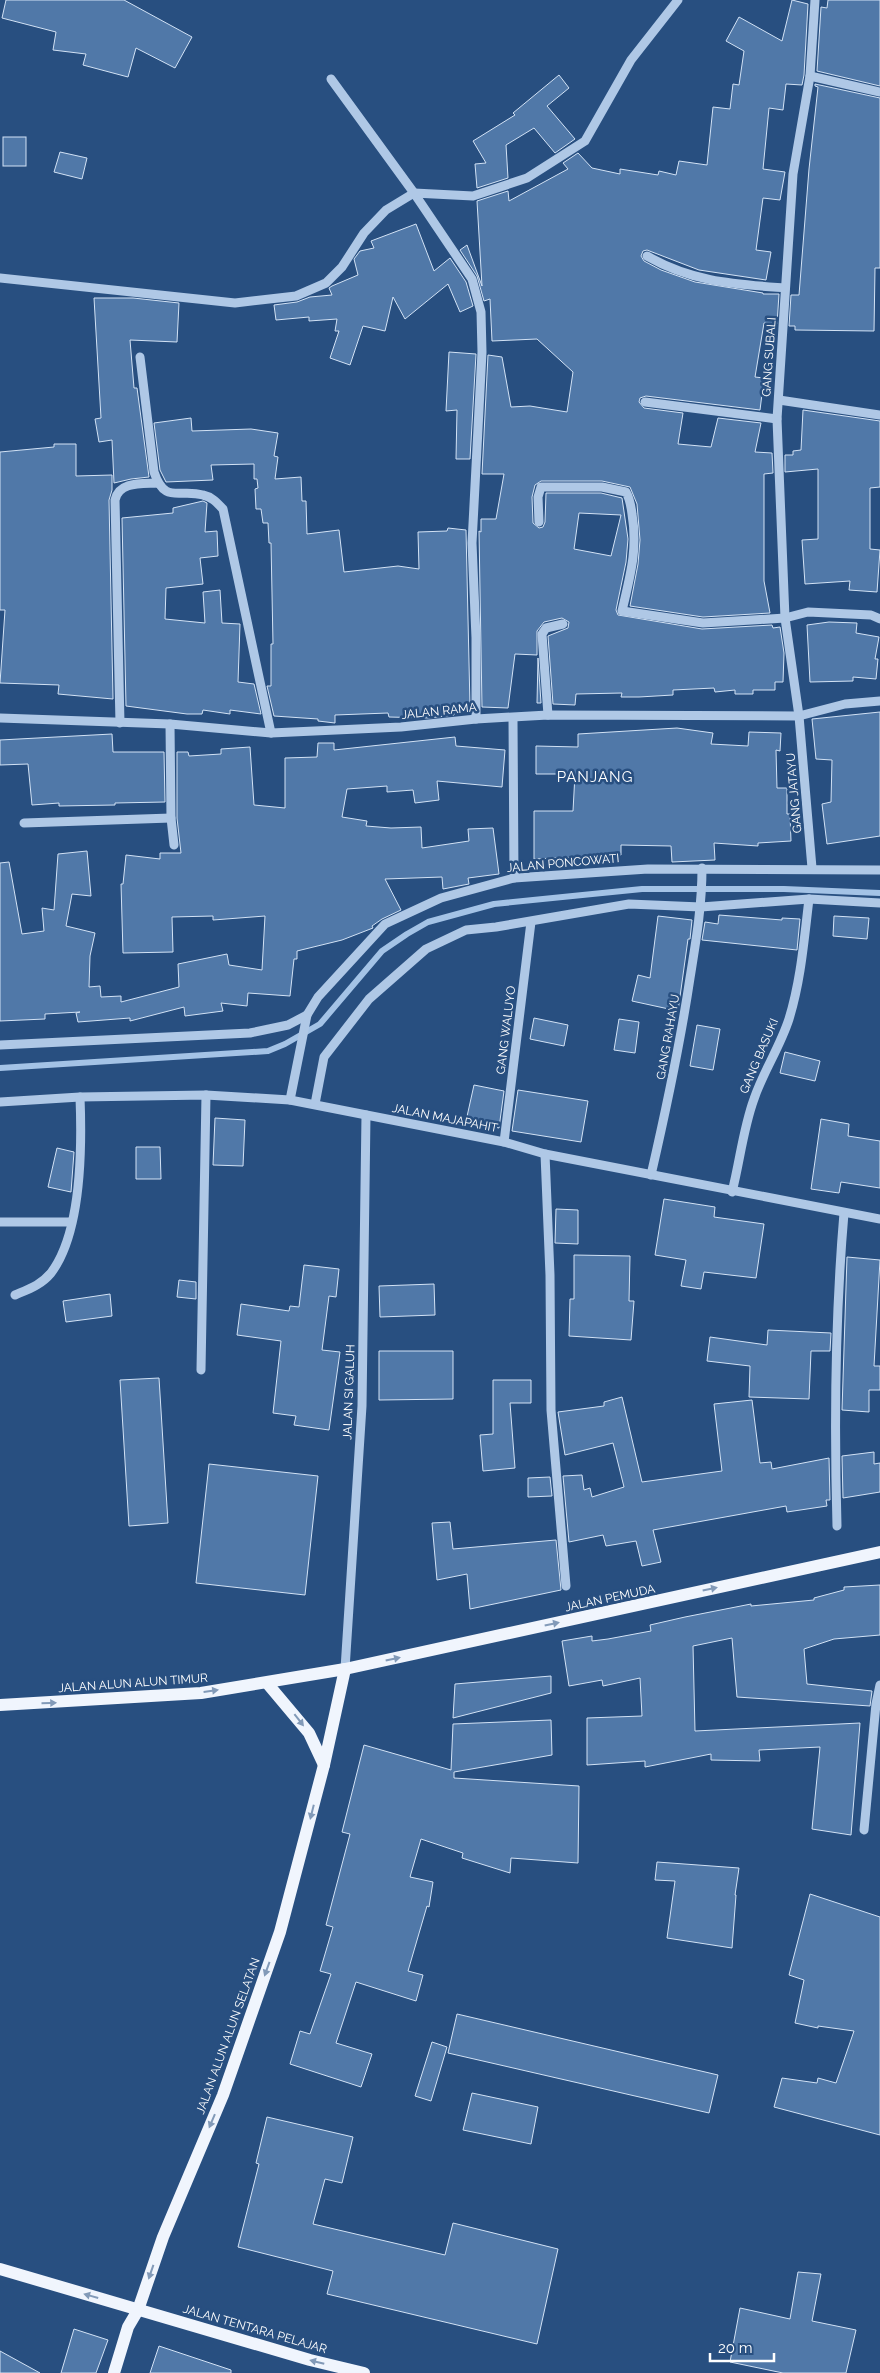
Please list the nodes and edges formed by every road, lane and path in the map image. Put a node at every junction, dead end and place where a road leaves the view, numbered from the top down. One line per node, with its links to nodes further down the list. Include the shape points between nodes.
1 (678, 0): 6 (street, via 631,60 585,141 527,178 473,196)
2 (815, 0): 3 (street, GANG SUBALI)
3 (810, 76): 5 (street); 9 (street, GANG SUBALI, via 793,174)
4 (331, 79): 6 (street)
5 (880, 92)
6 (414, 193): 8 (street, via 386,210 326,283 296,296 235,303); 24 (street, via 472,279 481,312 482,352 472,543)
7 (647, 256): 9 (street, via 670,269 711,281)
8 (0, 278)
9 (785, 288): 11 (street, GANG SUBALI)
10 (140, 358): 15 (street)
11 (779, 400): 13 (street); 14 (street, GANG SUBALI)
12 (645, 402): 14 (street)
13 (880, 415)
14 (777, 418): 17 (street, GANG SUBALI)
15 (158, 483): 26 (street, via 124,486 115,500); 28 (street, via 164,491 176,494 202,494 222,509)
16 (539, 522): 17 (street, via 541,488 592,486 626,492 630,498 636,537 634,562 622,611 703,623)
17 (785, 618): 18 (street, via 808,612); 22 (street, GANG SUBALI)
18 (880, 619)
19 (563, 624): 21 (street, via 546,628 542,634)
20 (880, 701): 22 (street, JALAN RAMA, via 845,704)
21 (548, 715): 22 (street, JALAN RAMA); 25 (street, JALAN RAMA)
22 (799, 716): 32 (street, GANG JATAYU)
23 (0, 718): 26 (street, JALAN RAMA)
24 (476, 719): 25 (street, JALAN RAMA); 28 (street, JALAN RAMA, via 401,728)
25 (513, 719): 35 (street)
26 (120, 722): 27 (street, JALAN RAMA)
27 (170, 724): 28 (street, JALAN RAMA); 29 (street)
28 (271, 734)
29 (171, 818): 30 (street); 31 (street)
30 (24, 823)
31 (174, 845)
32 (812, 868): 33 (street, JALAN PONCOWATI); 34 (street, JALAN PONCOWATI)
33 (880, 870)
34 (702, 873): 35 (street, JALAN PONCOWATI, via 648,869); 38 (street, GANG RAHAYU)
35 (514, 878): 40 (street, JALAN PONCOWATI, via 441,898 385,924 323,990)
36 (809, 899): 37 (street); 38 (street); 51 (street, GANG BASUKI, via 802,962 792,1005 754,1099)
37 (880, 903)
38 (701, 904): 39 (street, via 629,904); 50 (street, GANG RAHAYU, via 675,1070)
39 (532, 922): 46 (street, via 466,930 426,949 370,999 324,1058); 48 (street, GANG WALUYO)
40 (307, 1015): 41 (street, via 288,1024 250,1032); 44 (street)
41 (0, 1045)
42 (206, 1094): 43 (street, JALAN MAJAPAHIT); 44 (street, JALAN MAJAPAHIT); 57 (street)
43 (80, 1096): 45 (street, JALAN MAJAPAHIT); 55 (street, via 80,1180)
44 (290, 1100): 46 (street, JALAN MAJAPAHIT)
45 (0, 1102)
46 (315, 1104): 47 (street, JALAN MAJAPAHIT)
47 (366, 1114): 48 (street, JALAN MAJAPAHIT); 61 (street, JALAN SI GALUH, via 362,1406)
48 (504, 1142): 49 (street, JALAN MAJAPAHIT)
49 (545, 1154): 50 (street, JALAN MAJAPAHIT); 60 (street, via 551,1410)
50 (651, 1176): 51 (street, JALAN MAJAPAHIT)
51 (732, 1192): 52 (street, JALAN MAJAPAHIT)
52 (844, 1213): 53 (street, JALAN MAJAPAHIT); 58 (street, via 834,1379)
53 (880, 1220)
54 (0, 1222): 55 (street)
55 (71, 1222): 56 (street, via 60,1258 50,1274 38,1285)
56 (15, 1295)
57 (201, 1370)
58 (837, 1526)
59 (880, 1552): 61 (main road, JALAN PEMUDA, one-way to 59)
60 (566, 1586)
61 (345, 1669): 62 (main road, JALAN PEMUDA); 65 (main road, JALAN ALUN ALUN SELATAN)
62 (267, 1683): 64 (main road, JALAN ALUN ALUN TIMUR, one-way to 62, via 201,1693); 65 (main road, one-way to 65, via 309,1733)
63 (880, 1685): 66 (street)
64 (0, 1705)
65 (324, 1765): 68 (main road, JALAN ALUN ALUN SELATAN, one-way to 68, via 280,1932 222,2095 163,2237)
66 (864, 1830)
67 (0, 2269): 68 (main road, JALAN TENTARA PELAJAR, one-way to 67)
68 (138, 2310): 69 (main road, JALAN ALUN ALUN SELATAN, via 128,2327); 70 (main road, JALAN TENTARA PELAJAR, one-way to 68)
69 (114, 2373)
70 (364, 2373)

